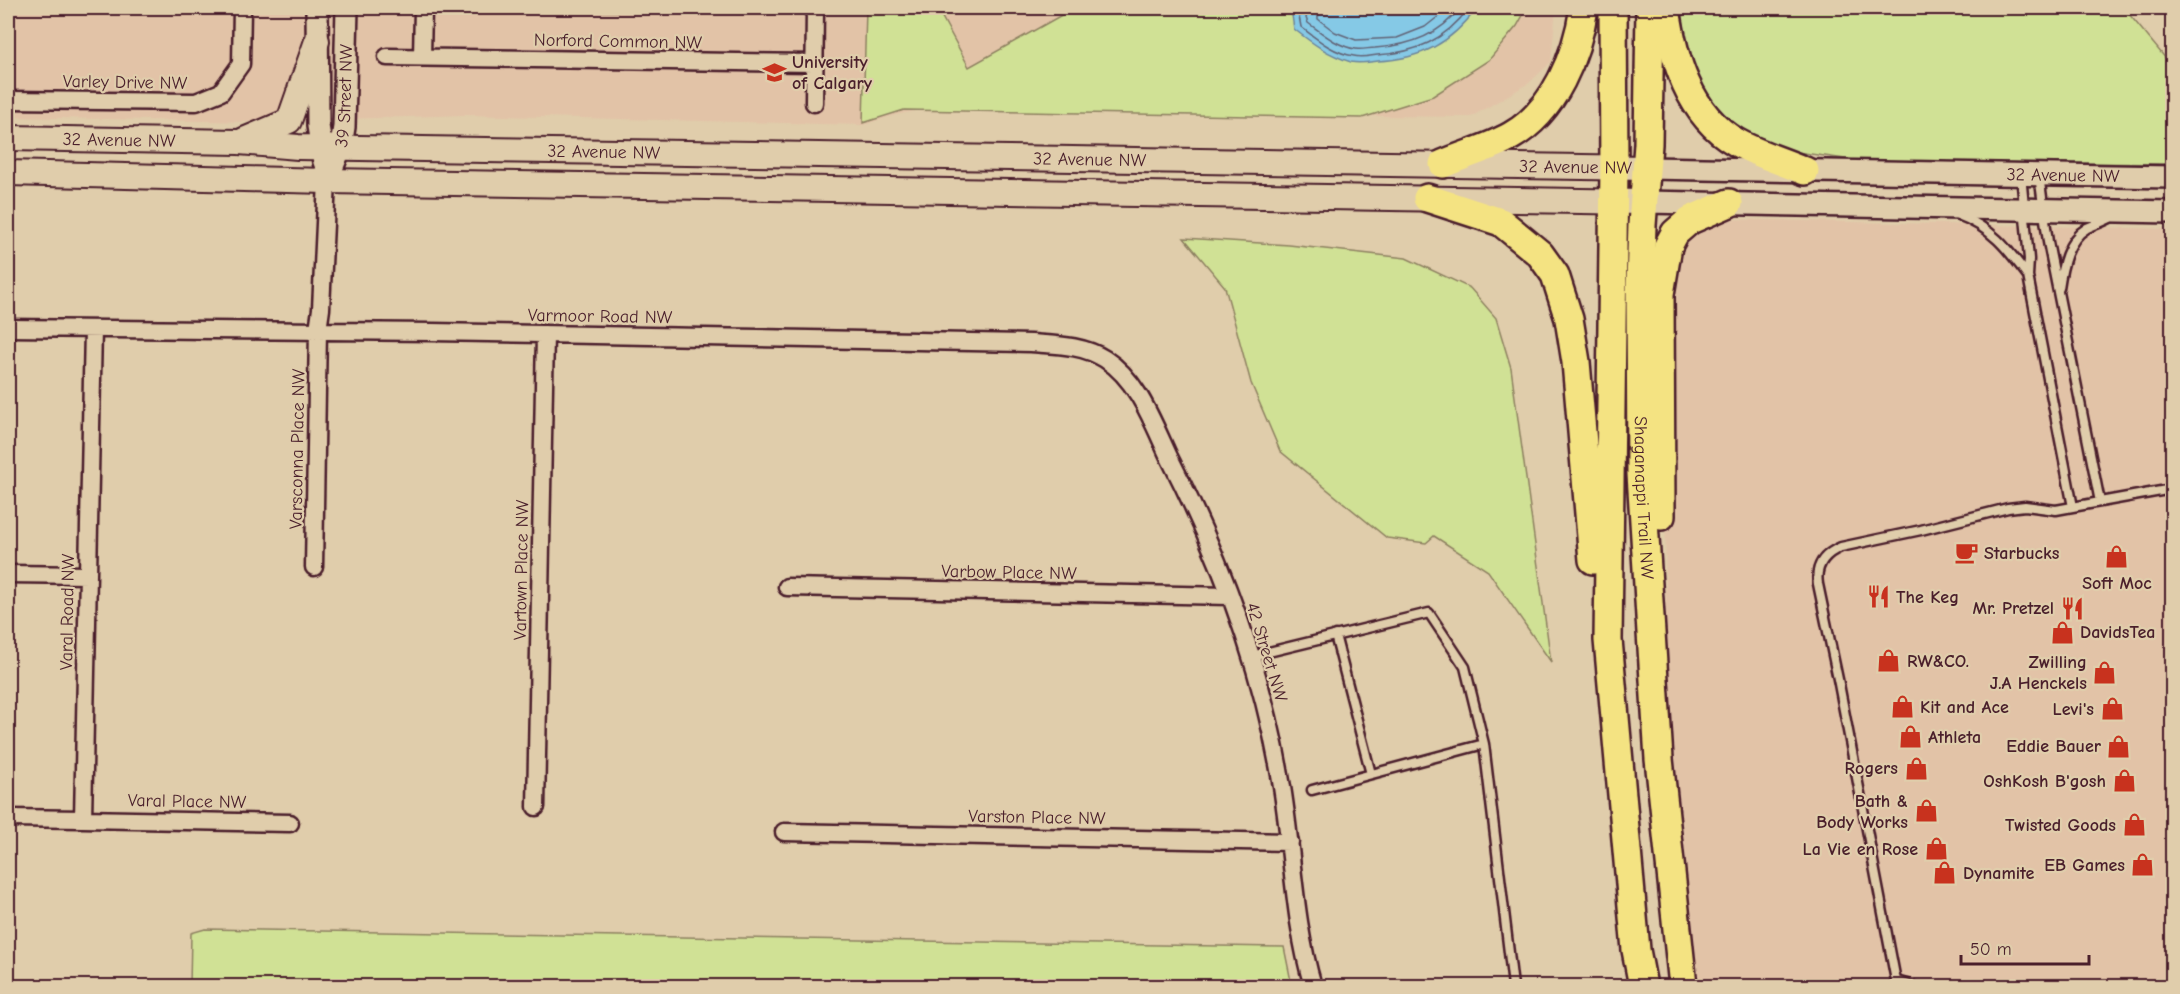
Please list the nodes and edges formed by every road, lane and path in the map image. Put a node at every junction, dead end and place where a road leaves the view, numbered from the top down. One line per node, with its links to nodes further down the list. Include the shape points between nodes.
1 (242, 8): 14 (street, Varley Drive NW, via 240,64 221,92 196,102)
2 (317, 8): 10 (street, 39 Street NW)
3 (347, 8): 18 (street, 39 Street NW, via 344,127)
4 (423, 8): 12 (street)
5 (815, 8): 13 (street)
6 (1584, 8): 19 (main road, via 1564,74 1540,112 1513,135)
7 (1613, 8): 20 (main road, Shaganappi Trail NW)
8 (1650, 8): 21 (main road, Shaganappi Trail NW)
9 (1666, 8): 22 (main road, via 1680,71 1691,96 1714,124 1735,141)
10 (317, 41): 17 (main road, via 289,121); 18 (street, 39 Street NW)
11 (387, 57): 12 (street, Norford Common NW)
12 (422, 57): 13 (street, Norford Common NW)
13 (814, 63): 15 (street)
14 (8, 100)
15 (814, 103)
16 (8, 138): 17 (main road, 32 Avenue NW)
17 (239, 142): 18 (main road, 32 Avenue NW)
18 (331, 146): 19 (main road, 32 Avenue NW); 26 (street, 39 Street NW)
19 (1443, 164): 20 (main road, 32 Avenue NW)
20 (1614, 167): 21 (main road, 32 Avenue NW); 28 (main road, Shaganappi Trail NW)
21 (1647, 168): 22 (street, 32 Avenue NW); 29 (main road, Shaganappi Trail NW)
22 (1804, 171): 24 (street, 32 Avenue NW)
23 (8, 173): 26 (main road, 32 Avenue NW)
24 (2030, 175): 25 (street, 32 Avenue NW); 32 (lane); 32 (lane)
25 (2172, 177)
26 (327, 181): 27 (main road, 32 Avenue NW); 39 (street, 39 Street NW)
27 (1427, 198): 28 (main road, 32 Avenue NW); 52 (main road, via 1501,222 1540,254 1555,275 1569,319 1576,362 1599,621)
28 (1614, 202): 29 (main road, 32 Avenue NW); 52 (main road, Shaganappi Trail NW)
29 (1644, 202): 30 (street, 32 Avenue NW); 48 (main road, Shaganappi Trail NW, via 1640,463)
30 (1729, 203): 31 (street, 32 Avenue NW); 48 (main road, via 1690,220 1675,233 1668,246 1660,294 1661,549)
31 (1937, 207): 32 (street, 32 Avenue NW); 35 (lane, via 1973,221 2005,244)
32 (2033, 209): 33 (street, 32 Avenue NW); 35 (lane); 36 (lane)
33 (2122, 211): 34 (street, 32 Avenue NW); 36 (lane, via 2076,236 2063,263)
34 (2172, 212)
35 (2028, 276): 44 (lane)
36 (2058, 294): 43 (lane)
37 (8, 328): 38 (street, Varmoor Road NW)
38 (93, 329): 39 (street, Varmoor Road NW); 47 (street, Varal Road NW)
39 (318, 330): 40 (street, Varmoor Road NW); 45 (street, Varsconna Place NW)
40 (545, 334): 41 (street, Varmoor Road NW, via 1031,344 1081,348); 57 (street, Vartown Place NW)
41 (1104, 358): 50 (street, 42 Street NW, via 1125,376 1138,395 1216,557)
42 (2172, 489): 43 (lane)
43 (2100, 502): 44 (lane)
44 (2073, 507): 63 (lane, via 2056,510 2019,506 1988,512 1841,547 1826,555 1820,565 1818,584)
45 (314, 567)
46 (8, 573): 47 (street)
47 (88, 575): 59 (street, Varal Road NW)
48 (1648, 577): 68 (main road, Shaganappi Trail NW, via 1660,770)
49 (787, 587): 50 (street, Varbow Place NW)
50 (1230, 596): 53 (street, 42 Street NW)
51 (1335, 635): 53 (lane); 54 (lane, via 1429,613 1465,667); 55 (lane)
52 (1608, 640): 67 (main road, Shaganappi Trail NW, via 1636,950)
53 (1252, 656): 62 (street, 42 Street NW, via 1281,779)
54 (1484, 744): 55 (lane); 66 (lane)
55 (1371, 774): 56 (lane)
56 (1312, 790)
57 (536, 807)
58 (8, 818): 59 (street)
59 (83, 819): 60 (street, Varal Place NW)
60 (290, 823)
61 (784, 832): 62 (street, Varston Place NW)
62 (1290, 842): 65 (street, 42 Street NW, via 1300,934)
63 (1896, 984): 64 (lane)
64 (1914, 986)
65 (1313, 987)
66 (1513, 987)
67 (1643, 987)
68 (1683, 987)

